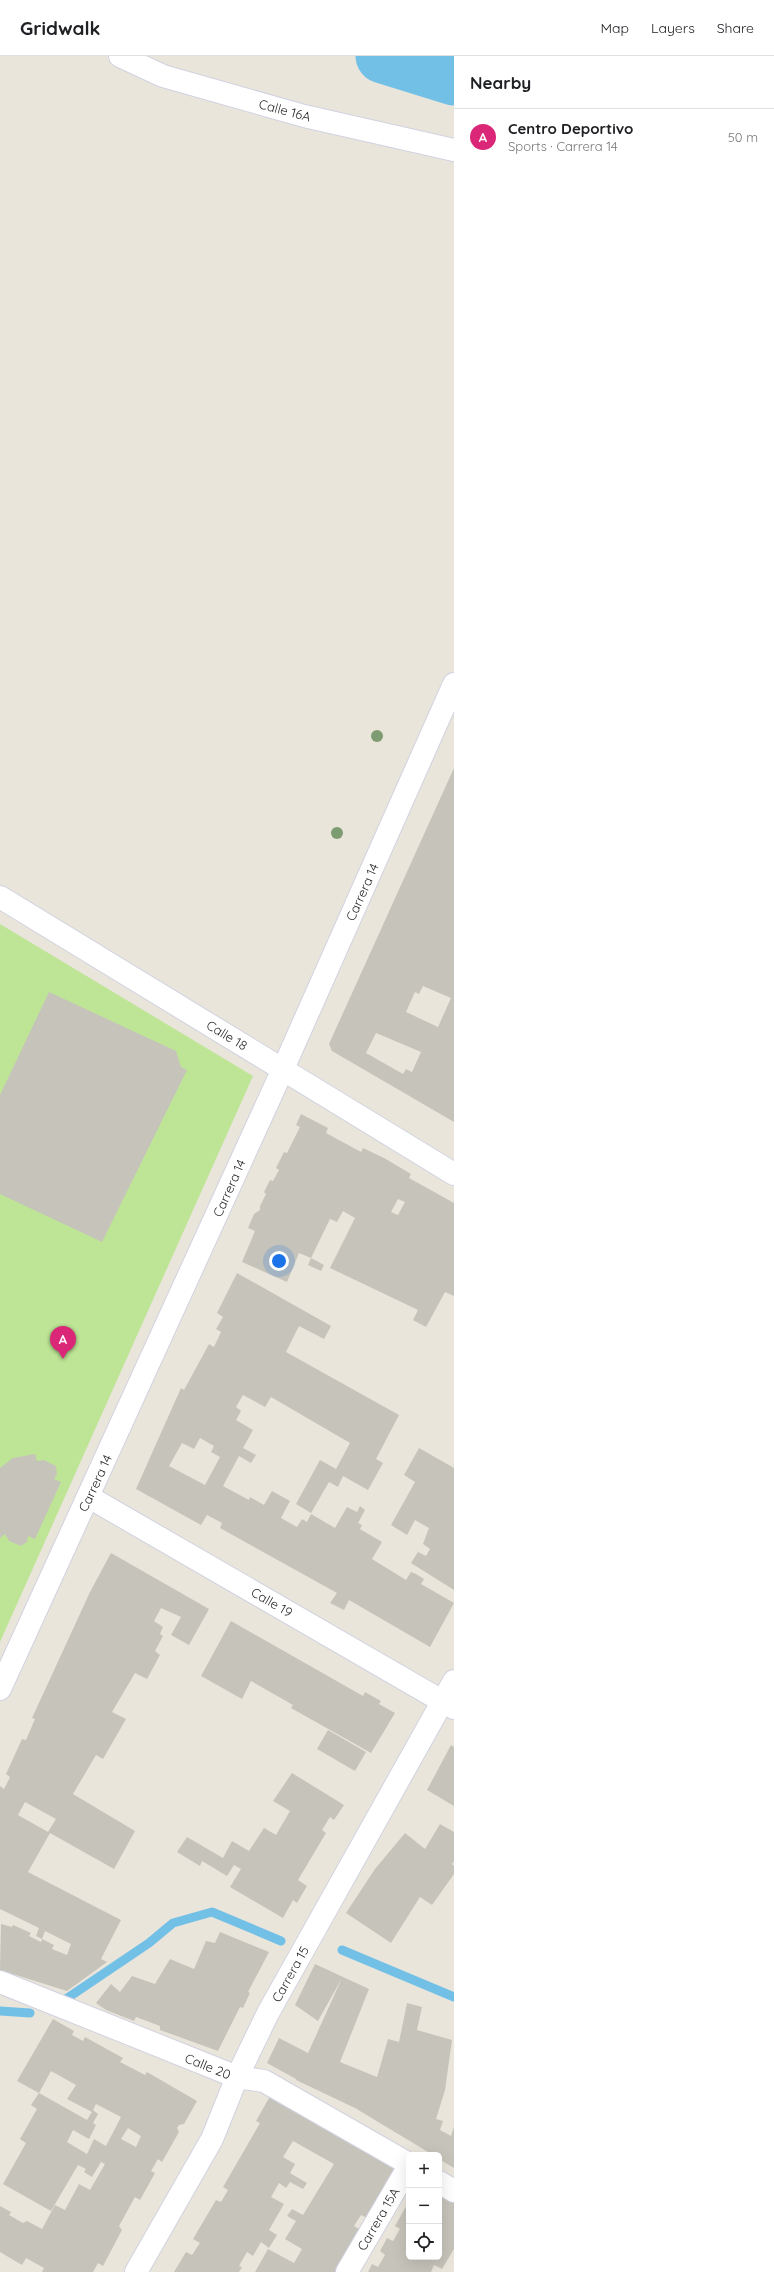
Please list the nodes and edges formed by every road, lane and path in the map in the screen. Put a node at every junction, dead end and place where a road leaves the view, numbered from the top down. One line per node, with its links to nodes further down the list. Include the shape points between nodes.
1 (120, 56): 2 (street, Calle 16A, via 162,76 304,116)
2 (454, 150)
3 (454, 684): 5 (street, Carrera 14)
4 (0, 897): 5 (street, Calle 18)
5 (283, 1069): 6 (street, Calle 18); 7 (street, Carrera 14)
6 (454, 1174)
7 (89, 1497): 9 (street, Carrera 14); 10 (street, Calle 19)
8 (454, 1681): 10 (street, Carrera 15)
9 (0, 1690)
10 (449, 1704): 12 (street, Carrera 15, via 268,2013)
11 (0, 1982): 12 (street, Calle 20)
12 (237, 2077): 13 (street, Calle 20, via 264,2082); 17 (street, Carrera 15, via 212,2139)
13 (406, 2163)
14 (406, 2170): 18 (street, Carrera 15A)
15 (442, 2184): 16 (street)
16 (454, 2191)
17 (136, 2272)
18 (347, 2272)

